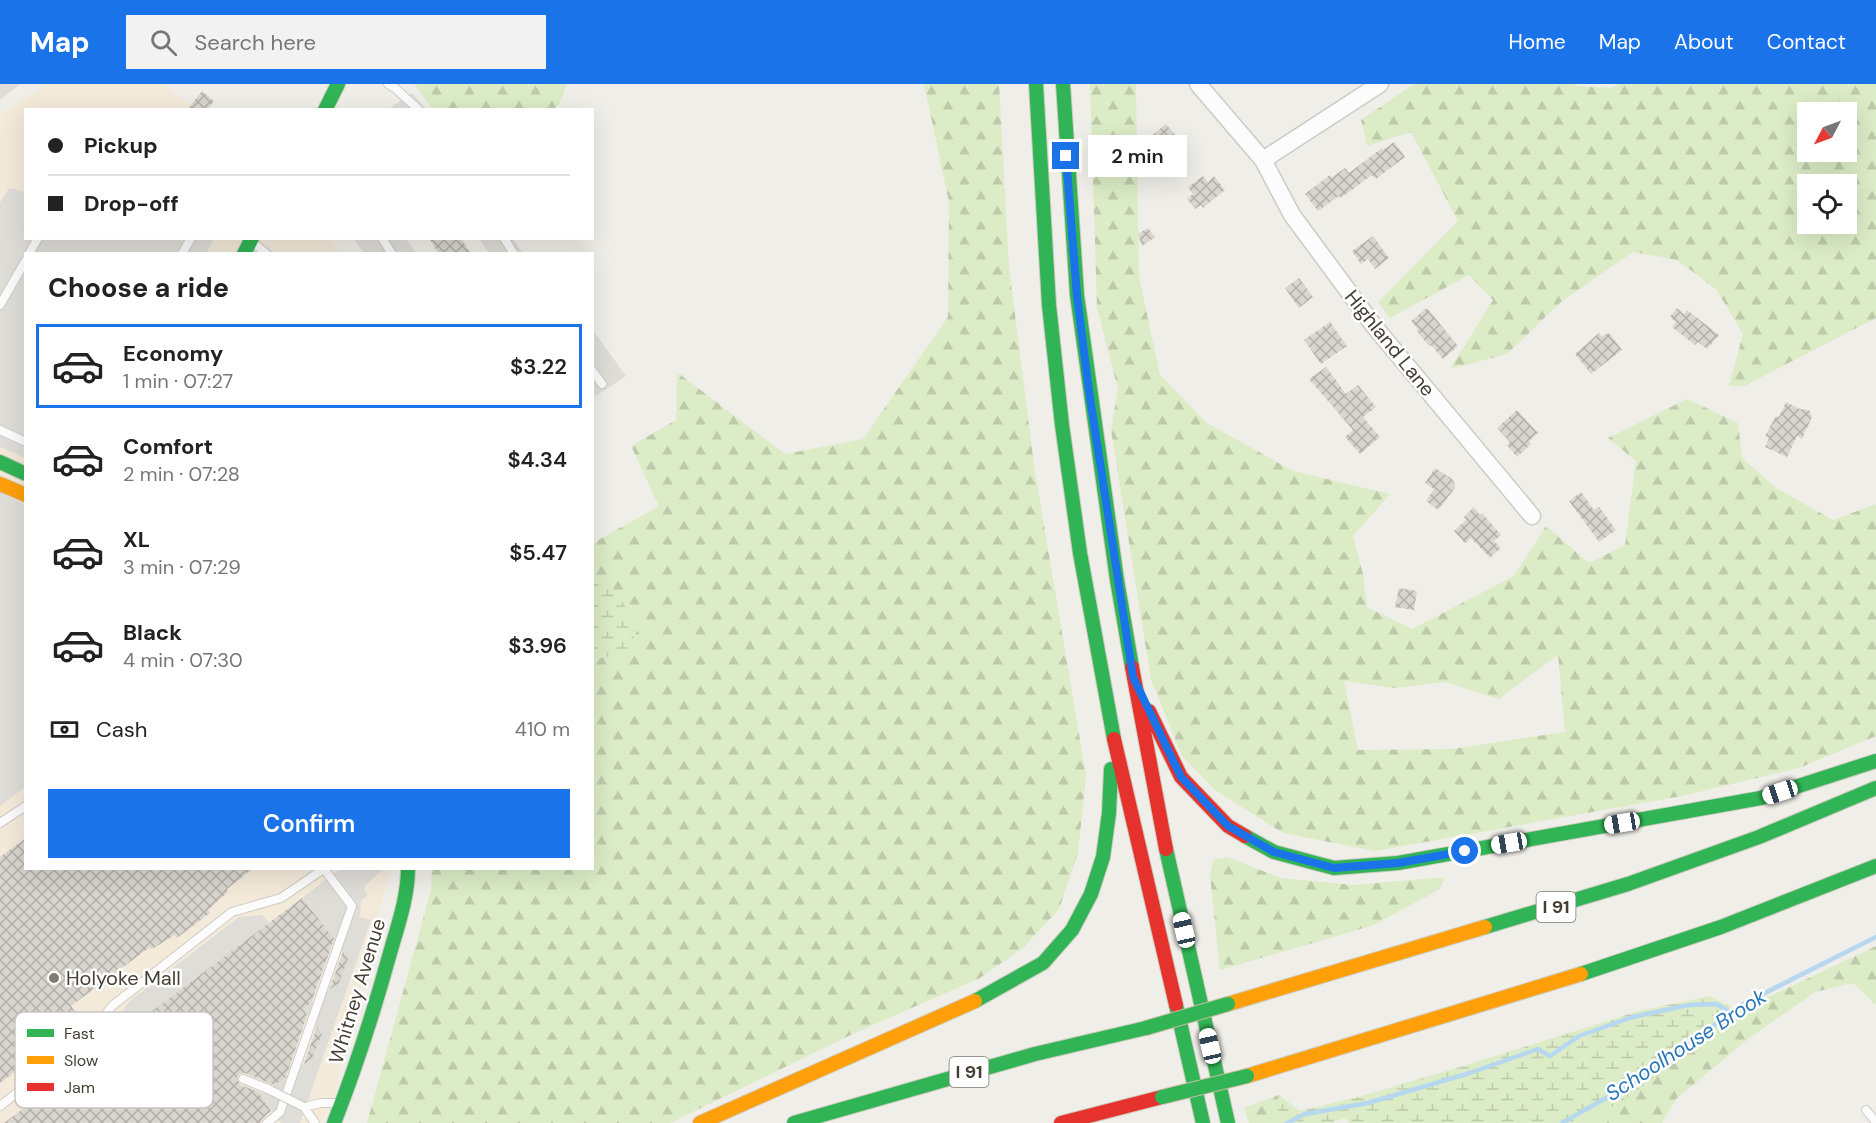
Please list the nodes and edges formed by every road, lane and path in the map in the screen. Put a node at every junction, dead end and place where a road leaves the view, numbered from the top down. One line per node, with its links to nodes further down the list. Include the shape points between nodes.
1 (338, 84): 7 (main road)
2 (388, 84): 8 (lane)
3 (1036, 84): 24 (main road, via 1045,255 1061,415 1083,575)
4 (1063, 84): 23 (main road, via 1071,226 1086,367)
5 (1198, 84): 9 (street, Highland Lane)
6 (1380, 84): 9 (street)
7 (326, 108)
8 (417, 108)
9 (1263, 160): 22 (street, Highland Lane, via 1308,238 1396,353)
10 (249, 244): 11 (lane)
11 (263, 252)
12 (24, 263): 13 (lane)
13 (0, 305)
14 (594, 373): 15 (lane)
15 (602, 384)
16 (0, 430): 17 (lane)
17 (24, 441)
18 (0, 462): 19 (main road)
19 (24, 473)
20 (0, 484): 21 (main road)
21 (24, 494)
22 (1532, 516)
23 (1133, 677): 25 (main road, via 1181,777 1228,826 1274,852 1334,868 1398,863 1761,798); 50 (main road, via 1164,842)
24 (1112, 733): 45 (main road, via 1103,857 1072,930 1043,963 966,1006); 49 (main road)
25 (1876, 761)
26 (1876, 788): 46 (main road, I 91, bridge, via 1760,837 1628,884 1146,1028 1035,1054)
27 (24, 807): 28 (lane)
28 (0, 823)
29 (1876, 866): 36 (main road, bridge, via 1627,961 1247,1076)
30 (323, 870): 33 (lane, via 281,898 232,912)
31 (326, 870): 42 (lane, via 352,906 280,1112)
32 (408, 870): 37 (main road, Whitney Avenue, via 408,886 382,986)
33 (107, 1012)
34 (243, 1079): 39 (lane, bridge)
35 (15, 1094): 38 (lane)
36 (1162, 1097): 47 (main road); 48 (main road)
37 (342, 1103): 39 (lane); 44 (main road, Whitney Avenue)
38 (0, 1106)
39 (304, 1107): 43 (lane)
40 (1866, 1110): 41 (lane)
41 (1876, 1122)
42 (267, 1123)
43 (315, 1123)
44 (334, 1123)
45 (700, 1123)
46 (794, 1123)
47 (1061, 1123)
48 (1100, 1123)
49 (1203, 1123)
50 (1228, 1123)

